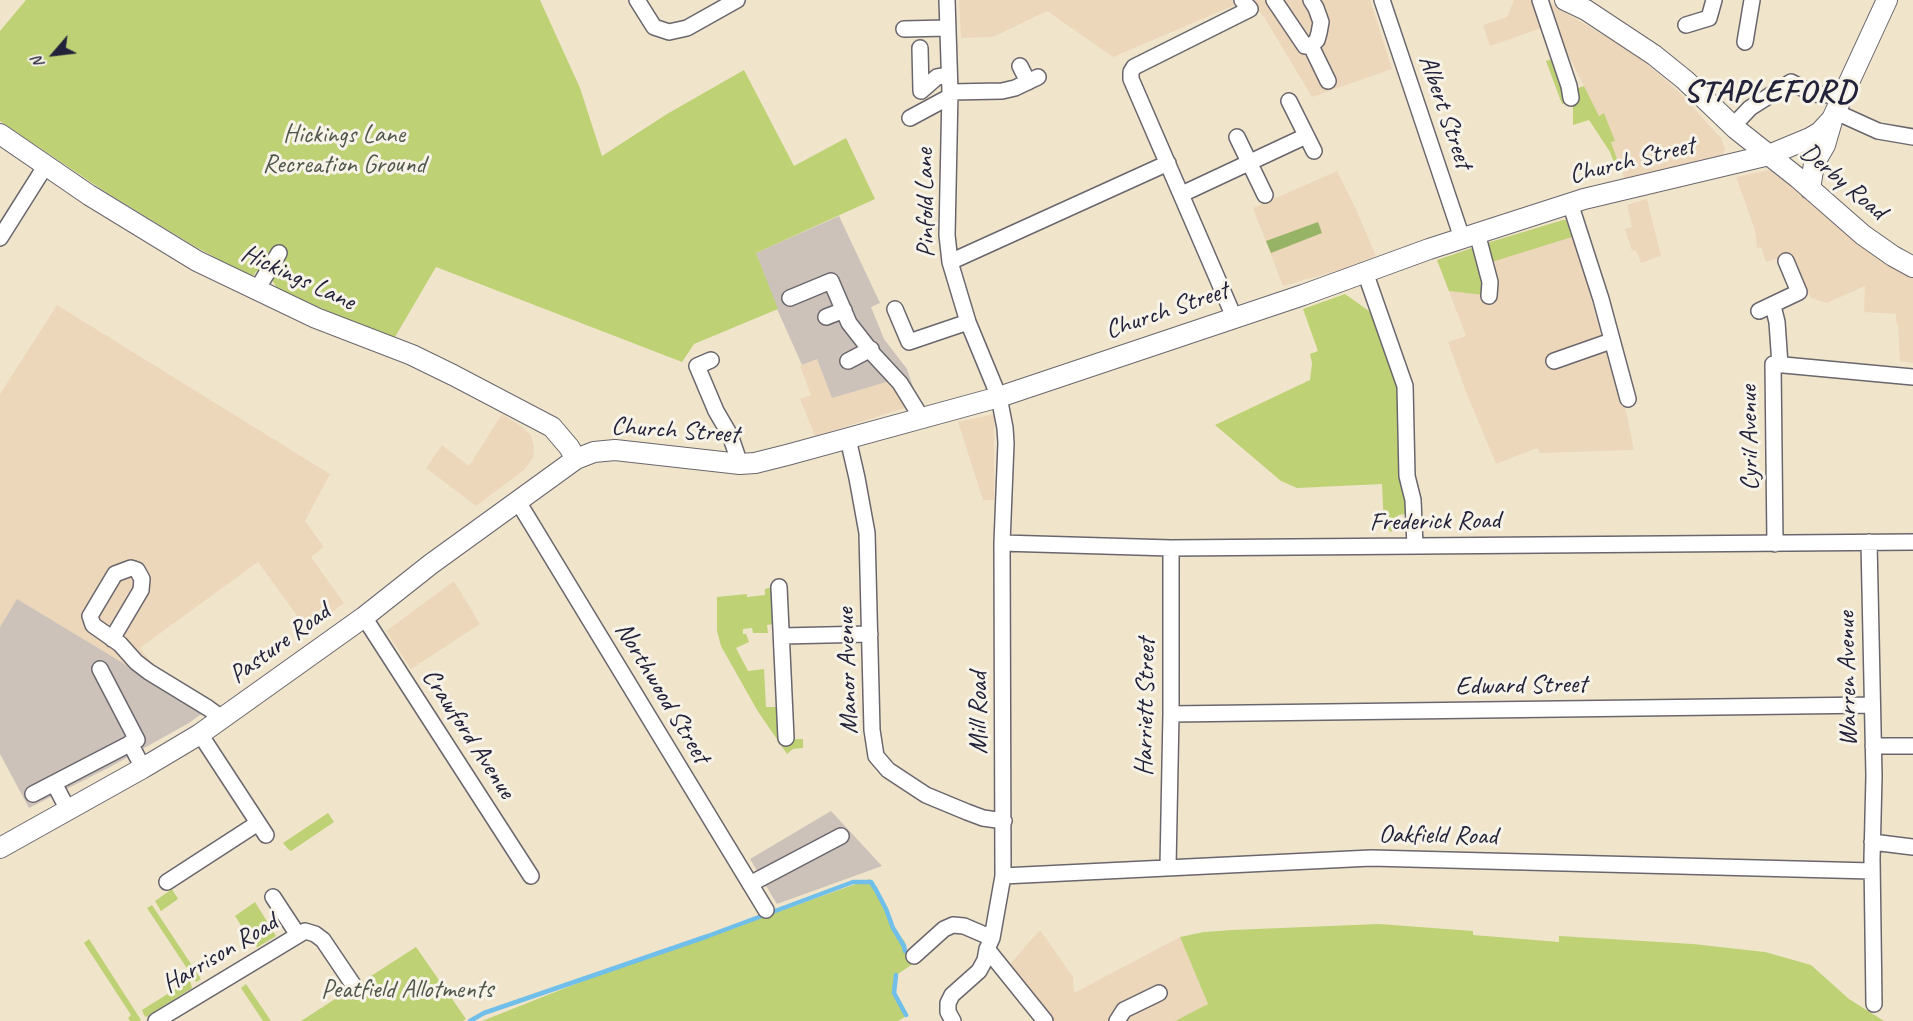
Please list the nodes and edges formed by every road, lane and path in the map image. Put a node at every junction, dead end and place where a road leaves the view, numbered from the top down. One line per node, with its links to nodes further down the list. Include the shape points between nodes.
1 (637, 0): 2 (street, via 654,27 669,32 687,28)
2 (737, 0)
3 (946, 0): 14 (street, Pinfold Lane)
4 (1274, 0): 17 (street, via 1305,46)
5 (1311, 0): 17 (street, via 1320,22 1317,40)
6 (1382, 0): 41 (street, Albert Street)
7 (1540, 0): 23 (street)
8 (1565, 0): 27 (main road, Derby Road, via 1654,55)
9 (1714, 0): 13 (street, via 1709,18)
10 (1752, 0): 16 (street)
11 (1887, 0): 25 (main road)
12 (1246, 4): 34 (street, via 1131,72)
13 (1686, 25)
14 (947, 28): 15 (street); 20 (street, Pinfold Lane)
15 (904, 30)
16 (1745, 42)
17 (1311, 46): 21 (street)
18 (920, 48): 20 (street, via 921,91 937,77)
19 (1020, 66): 22 (street, via 1033,80 1002,91)
20 (949, 75): 22 (street, Pinfold Lane)
21 (1328, 81)
22 (949, 95): 26 (street); 45 (street, Pinfold Lane)
23 (1571, 98)
24 (1289, 101): 29 (street)
25 (1837, 110): 27 (street, via 1831,95 1813,94 1791,82 1750,108); 31 (street, via 1878,131); 33 (main road, Church Street, via 1820,132); 37 (main road, via 1814,164)
26 (910, 118)
27 (1733, 126): 33 (main road, Derby Road)
28 (0, 134): 36 (main road, Hickings Lane)
29 (1306, 136): 32 (street); 35 (street)
30 (1237, 137): 35 (street)
31 (1913, 137)
32 (1314, 151)
33 (1769, 155): 37 (main road, Derby Road); 40 (main road, Church Street)
34 (1168, 163): 38 (street); 45 (street)
35 (1249, 163): 38 (street); 39 (street)
36 (46, 165): 42 (street); 48 (main road, Hickings Lane, via 173,247)
37 (1810, 189): 46 (main road, Derby Road, via 1875,245)
38 (1182, 194): 54 (street)
39 (1264, 195)
40 (1570, 203): 41 (main road, Church Street); 56 (street)
41 (1470, 236): 47 (main road, Church Street); 49 (street, Albert Street, via 1489,276)
42 (0, 238)
43 (279, 253): 48 (street)
44 (1786, 261): 61 (street, via 1799,292 1766,308 1777,322)
45 (950, 262): 55 (street, Pinfold Lane)
46 (1913, 267)
47 (1365, 272): 54 (main road, Church Street); 74 (street, via 1405,386 1407,476 1413,500)
48 (256, 291): 67 (main road, Hickings Lane, via 453,375 552,427)
49 (1489, 296)
50 (790, 298): 52 (street, via 831,281)
51 (895, 309): 55 (street, via 909,342)
52 (844, 310): 53 (street); 57 (street, via 849,323)
53 (826, 317)
54 (1234, 317): 63 (main road, Church Street)
55 (968, 322): 63 (street, Pinfold Lane)
56 (1617, 345): 60 (street); 64 (street)
57 (871, 349): 59 (street); 65 (street, via 900,383)
58 (711, 360): 68 (street, via 697,366)
59 (848, 361)
60 (1554, 361)
61 (1780, 365): 62 (street, Cyril Avenue); 73 (street, Cyril Avenue, via 1773,364)
62 (1913, 377)
63 (999, 397): 65 (main road, Church Street); 72 (street, Mill Road, via 1006,443)
64 (1628, 399)
65 (921, 417): 66 (main road, Church Street)
66 (848, 439): 68 (main road, Church Street); 78 (street, Manor Avenue, via 867,533)
67 (576, 459): 68 (main road, Church Street, via 615,450); 69 (main road, Pasture Road)
68 (740, 464)
69 (518, 500): 77 (main road, Pasture Road); 104 (street, Northwood Street)
70 (1869, 542): 71 (street); 73 (street, Frederick Road); 82 (street, Warren Avenue)
71 (1913, 542)
72 (1002, 543): 75 (street, Frederick Road); 94 (street, Mill Road)
73 (1775, 544): 74 (street, Frederick Road)
74 (1415, 546): 75 (street, Frederick Road)
75 (1171, 548): 83 (street, Harriett Street)
76 (779, 587): 79 (street)
77 (364, 617): 84 (main road, Pasture Road); 101 (street, Crawford Avenue)
78 (870, 634): 79 (street); 94 (street, Manor Avenue, via 876,756 888,770 926,795 967,813)
79 (782, 636): 86 (street)
80 (112, 639): 84 (street, via 142,667)
81 (100, 669): 87 (street, via 137,740)
82 (1872, 705): 83 (street, Edward Street); 88 (street, Warren Avenue)
83 (1171, 714): 100 (street, Harriett Street)
84 (222, 718): 85 (main road, Pasture Road)
85 (200, 734): 90 (main road, Pasture Road); 103 (street, via 262,829)
86 (786, 738)
87 (130, 743): 90 (street); 91 (street)
88 (1873, 746): 89 (street); 96 (street, Warren Avenue)
89 (1913, 746)
90 (143, 768): 93 (main road, Pasture Road)
91 (54, 783): 92 (street); 93 (street)
92 (33, 794)
93 (68, 810): 97 (main road, Pasture Road)
94 (1004, 821): 102 (street, Mill Road)
95 (841, 836): 104 (street)
96 (1872, 842): 98 (street); 99 (street, Warren Avenue)
97 (0, 848)
98 (1913, 848)
99 (1872, 865): 100 (street, Oakfield Road, via 1371,858); 112 (street, Warren Avenue)
100 (1168, 867): 102 (street, Oakfield Road)
101 (531, 876)
102 (1003, 876): 108 (street, Mill Road)
103 (167, 882)
104 (750, 884): 106 (street, Northwood Street)
105 (273, 897): 107 (street)
106 (766, 910)
107 (298, 935): 110 (street, Harrison Road, via 309,931 322,940); 113 (street, Harrison Road)
108 (989, 943): 109 (street, via 964,926 953,925); 114 (street, Mill Road, via 979,971 948,1003); 115 (street)
109 (914, 956)
110 (354, 986)
111 (1159, 993): 116 (street, via 1124,1010)
112 (1874, 1004)
113 (159, 1020)
114 (953, 1021)
115 (1045, 1021)
116 (1117, 1021)

